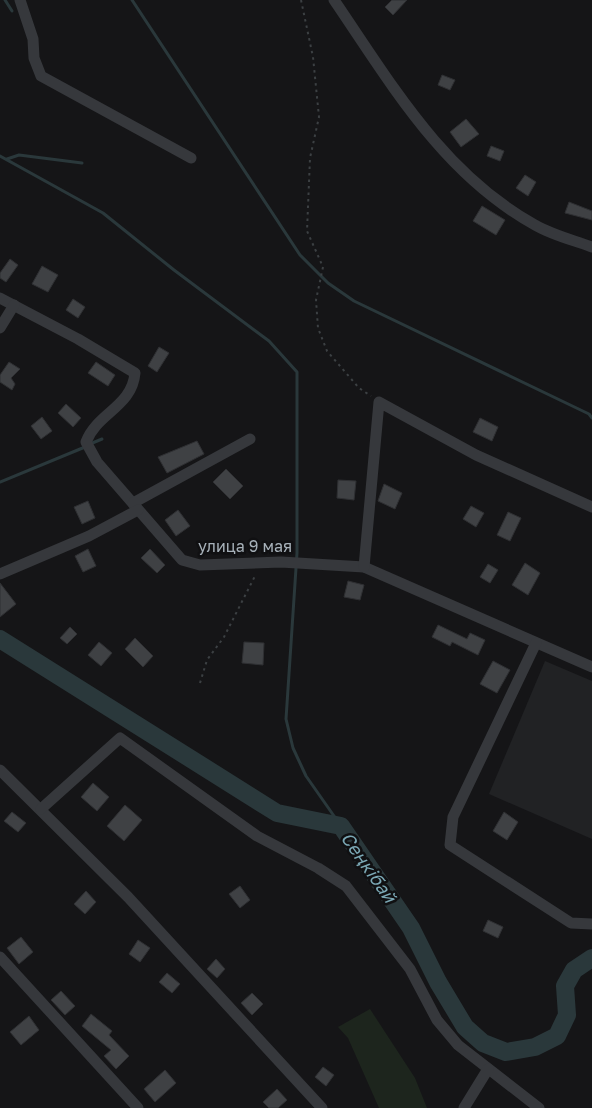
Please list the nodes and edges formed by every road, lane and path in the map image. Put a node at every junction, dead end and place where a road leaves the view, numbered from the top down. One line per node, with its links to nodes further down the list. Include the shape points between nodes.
1 (20, 0): 4 (street, via 41,76)
2 (301, 0): 9 (path, via 313,57 319,117 310,158 307,231 323,267 316,300 318,328 327,350 359,388)
3 (334, 0): 5 (street, via 430,138 468,178 502,205 537,226)
4 (191, 158)
5 (592, 247)
6 (0, 298): 7 (street, улица 9 мая)
7 (14, 305): 8 (street); 11 (street, улица 9 мая, via 135,373 134,386 126,398 90,431 86,442 96,462)
8 (0, 328)
9 (379, 402): 12 (street, via 476,455); 14 (street)
10 (250, 439): 11 (street)
11 (136, 507): 13 (street, улица 9 мая, via 182,560 200,565); 15 (street, via 89,536)
12 (592, 507)
13 (261, 563): 14 (street, улица 9 мая); 18 (path, via 224,637 207,660)
14 (364, 567): 16 (street, улица 9 мая)
15 (0, 574)
16 (536, 643): 17 (street, улица 9 мая); 21 (street, via 453,817 450,845 571,923)
17 (592, 667)
18 (200, 683)
19 (0, 770): 20 (street)
20 (41, 809): 23 (street, via 120,738 257,836 346,886 410,969 437,1020 458,1045); 25 (street, via 128,897)
21 (592, 924)
22 (0, 956): 24 (street)
23 (488, 1069): 26 (street); 27 (street)
24 (132, 1106)
25 (322, 1108)
26 (464, 1108)
27 (540, 1108)

